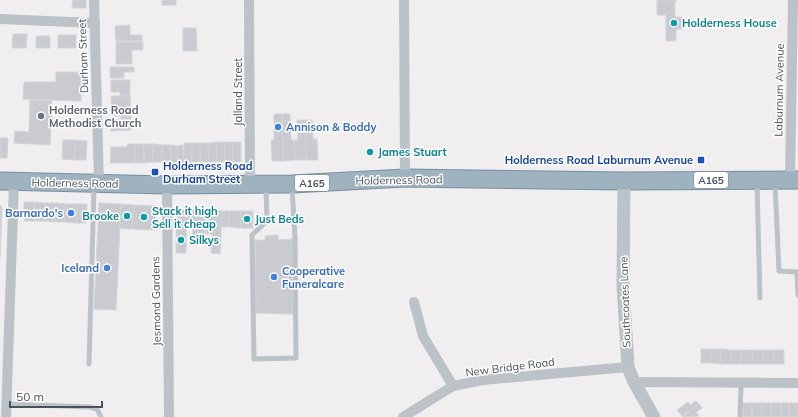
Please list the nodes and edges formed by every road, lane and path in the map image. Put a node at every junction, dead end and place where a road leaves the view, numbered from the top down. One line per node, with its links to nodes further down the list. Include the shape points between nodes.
1 (94, 0): 6 (street, Durham Street)
2 (249, 0): 12 (street, Jalland Street)
3 (404, 0): 7 (street)
4 (793, 0): 9 (street, Laburnum Avenue)
5 (0, 19): 6 (street)
6 (94, 23): 13 (street, Durham Street)
7 (405, 178): 10 (highway, Holderness Road / A165); 14 (highway, Holderness Road / A165)
8 (757, 180): 9 (highway, Holderness Road / A165); 10 (highway, Holderness Road / A165); 17 (lane)
9 (788, 180): 16 (lane, via 778,271 797,272)
10 (624, 181): 20 (street, Southcoates Lane, via 623,285)
11 (7, 182): 13 (highway, Holderness Road / A165); 25 (street)
12 (258, 183): 14 (highway, Holderness Road / A165); 14 (lane, via 266,221 252,235 254,359 296,358); 15 (highway, Holderness Road / A165)
13 (96, 184): 15 (highway, Holderness Road / A165); 19 (lane)
14 (292, 184)
15 (167, 185): 28 (street, Jesmond Gardens)
16 (798, 295)
17 (760, 298)
18 (414, 302): 24 (street, via 423,336)
19 (89, 364)
20 (628, 366): 21 (street, Southcoates Lane); 24 (street, New Bridge Road, via 483,380)
21 (634, 382): 22 (street); 30 (street, Southcoates Lane)
22 (741, 382): 23 (street); 31 (lane)
23 (798, 383)
24 (453, 386): 29 (street, New Bridge Road)
25 (6, 404): 26 (street); 27 (lane, via 90,407 97,409)
26 (6, 417)
27 (101, 417)
28 (169, 417)
29 (404, 417)
30 (654, 417)
31 (740, 417)

